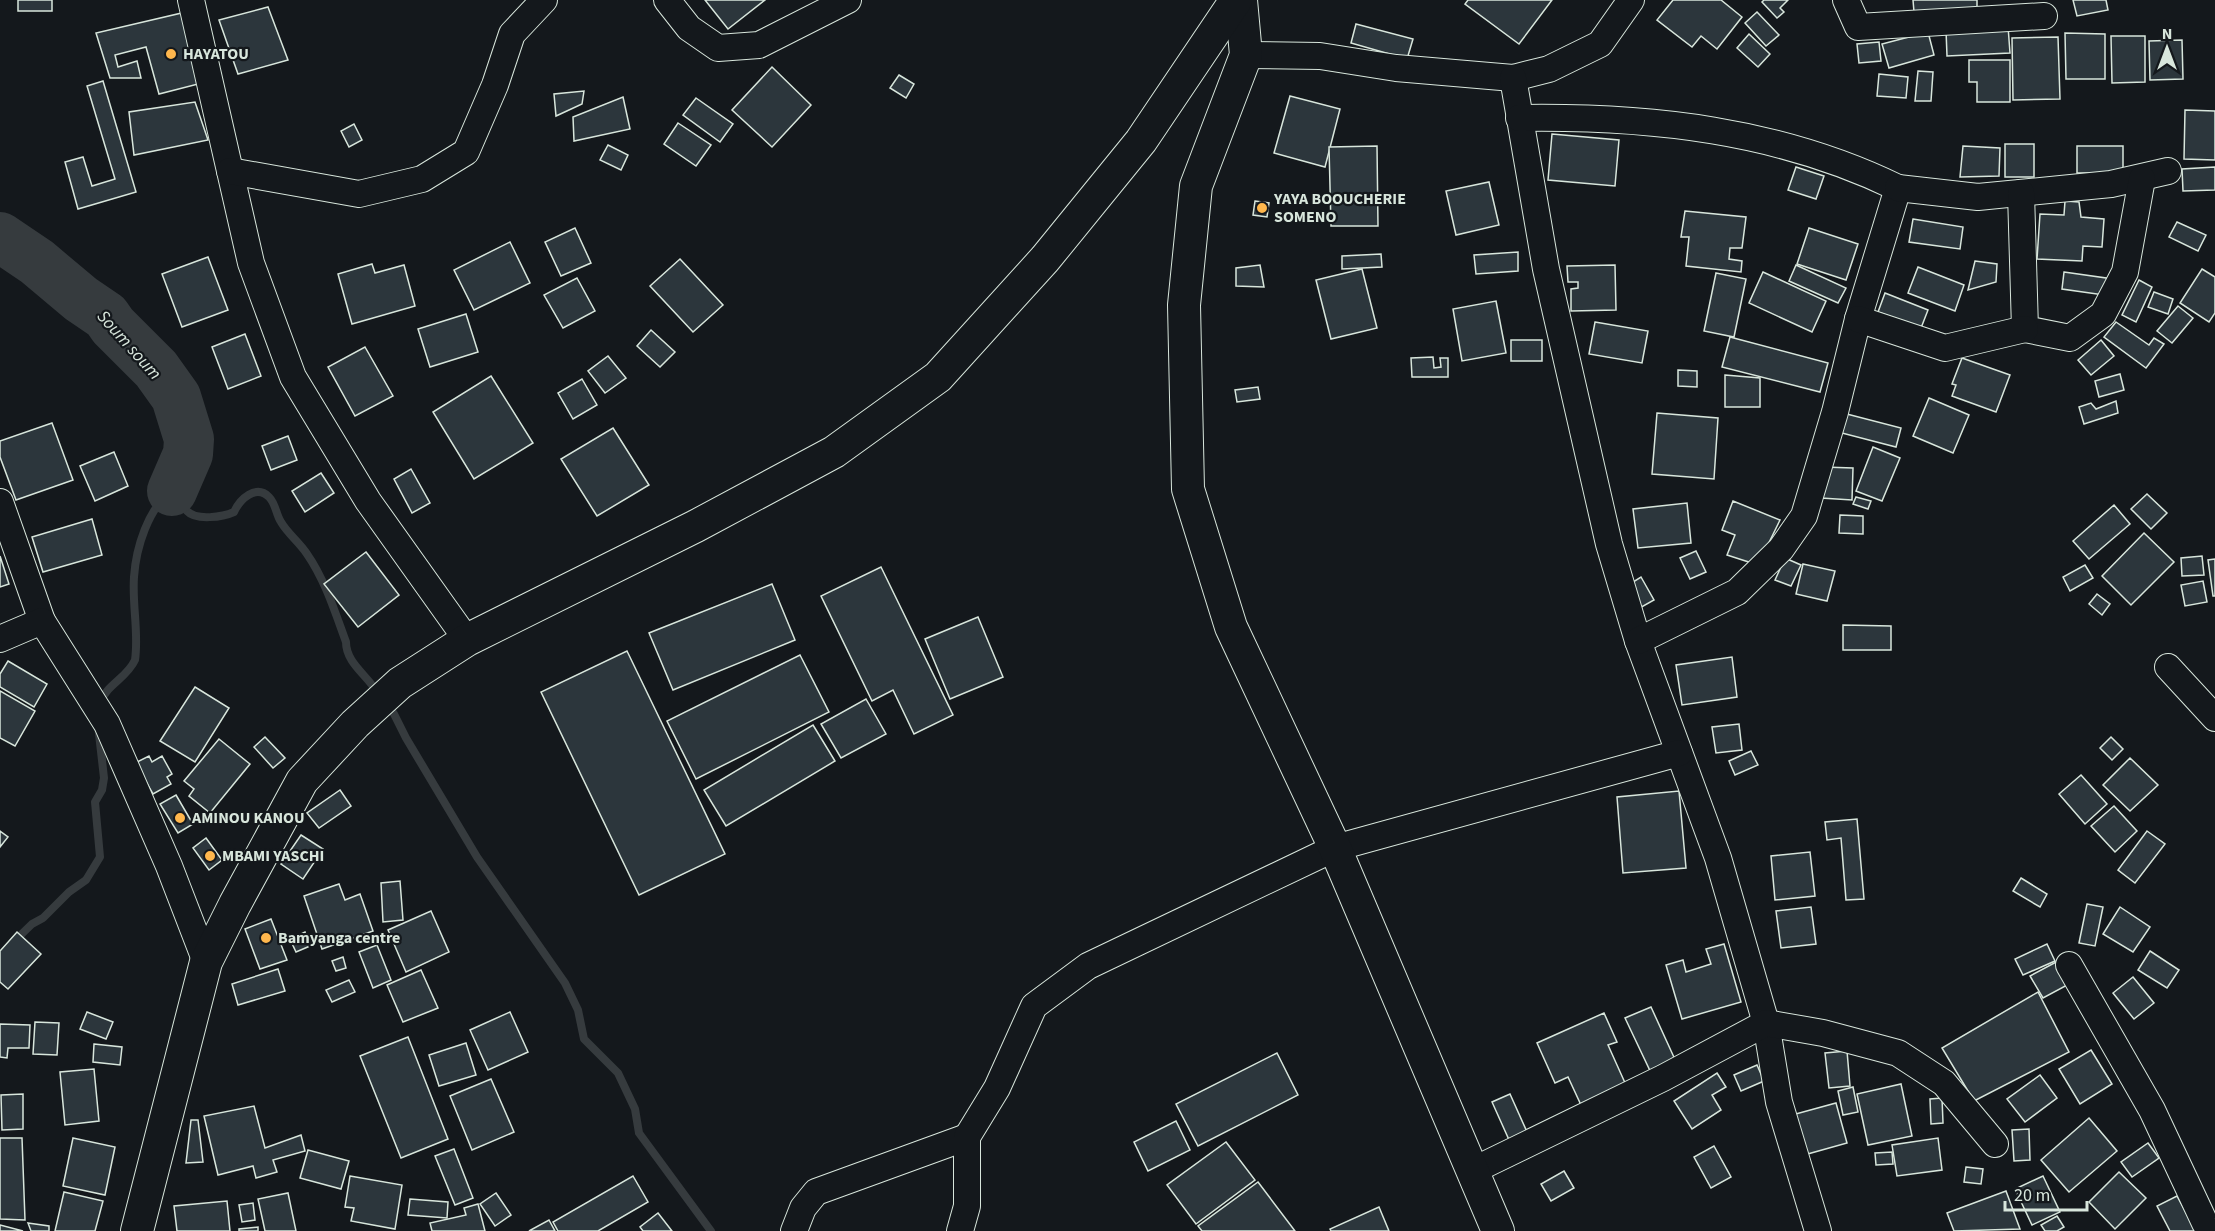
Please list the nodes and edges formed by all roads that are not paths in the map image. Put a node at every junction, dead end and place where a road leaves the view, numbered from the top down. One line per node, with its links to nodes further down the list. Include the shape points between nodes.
1 (191, 0): 12 (street)
2 (544, 0): 12 (street, via 512,34 466,152 422,179 359,194)
3 (667, 0): 4 (street, via 688,28 718,48 759,45)
4 (848, 0)
5 (1238, 0): 9 (street); 22 (street, via 1141,141 1044,259 938,377 834,452)
6 (1630, 0): 10 (street, via 1600,44 1549,69)
7 (1846, 0): 8 (street, via 1858,27)
8 (2044, 16)
9 (1246, 55): 10 (street, via 1320,56 1396,68); 27 (street, via 1196,186 1184,305 1188,489 1231,627)
10 (1513, 78): 11 (street)
11 (1519, 117): 15 (street, via 1687,124 1799,148); 23 (street, via 1546,269 1609,544)
12 (230, 171): 22 (street, via 251,263 293,377 368,501)
13 (2168, 171): 14 (street)
14 (2142, 179): 16 (street); 18 (street, via 2125,272 2103,314 2070,338)
15 (1898, 188): 16 (street, via 1978,197); 17 (street)
16 (2021, 193): 18 (street)
17 (1858, 319): 18 (street, via 1945,348); 23 (street, via 1804,516 1781,549 1737,592)
18 (2025, 329)
19 (0, 502): 20 (street)
20 (42, 621): 21 (street); 28 (street, via 107,724)
21 (0, 639)
22 (467, 640): 28 (street, via 400,683 302,781)
23 (1638, 641): 26 (street)
24 (2168, 667): 25 (street)
25 (2215, 718)
26 (1679, 753): 27 (street); 30 (street, via 1718,858)
27 (1335, 848): 31 (street, via 1088,966 1034,1006 997,1088); 33 (street)
28 (206, 963): 34 (street)
29 (2069, 965): 39 (street, via 2152,1110)
30 (1766, 1023): 32 (street, via 1898,1053 1944,1083); 33 (street); 38 (street, via 1779,1102)
31 (968, 1137): 35 (street, via 816,1192 803,1208); 36 (street, via 968,1206)
32 (1995, 1144)
33 (1472, 1171): 37 (street)
34 (137, 1231)
35 (794, 1231)
36 (960, 1231)
37 (1498, 1231)
38 (1818, 1231)
39 (2211, 1231)

